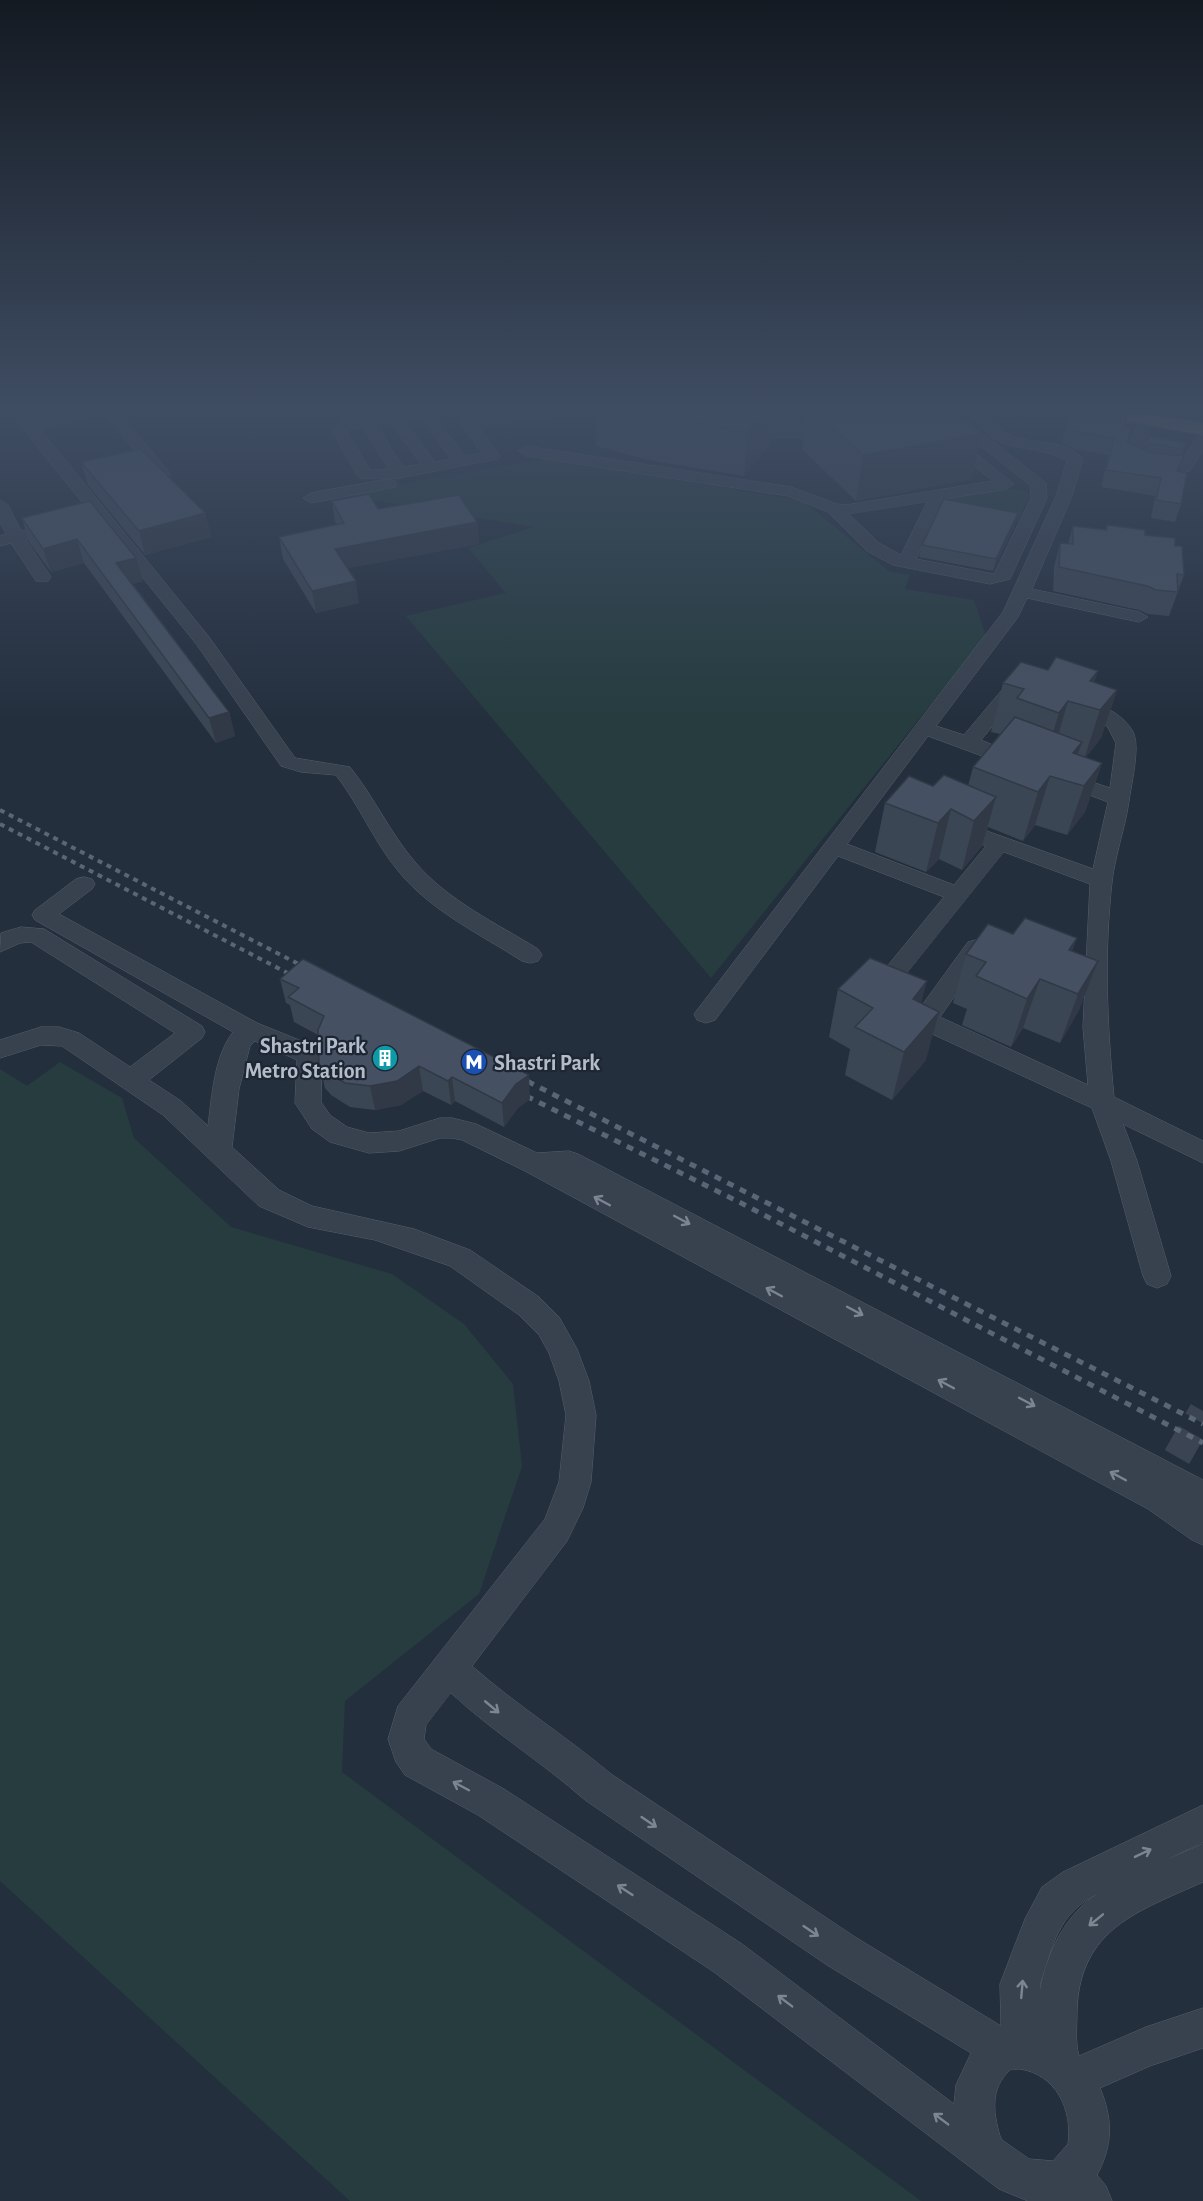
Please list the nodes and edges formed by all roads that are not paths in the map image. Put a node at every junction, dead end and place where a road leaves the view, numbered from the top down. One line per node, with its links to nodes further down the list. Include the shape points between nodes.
1 (2, 515): 8 (street)
2 (87, 515): 7 (street)
3 (840, 515): 9 (street, via 873,548)
4 (929, 515): 9 (street)
5 (1030, 515): 9 (street, via 1002,578)
6 (1056, 515): 11 (street)
7 (88, 519): 8 (street); 28 (street, via 203,641 288,762 343,771 405,866 418,879)
8 (8, 539): 10 (street)
9 (906, 562)
10 (42, 577)
11 (1022, 592): 12 (street); 15 (street, via 1012,613)
12 (1139, 616)
13 (1038, 692): 16 (street, via 1014,688 970,739)
14 (1059, 699): 18 (street, via 1101,713 1120,724 1125,732)
15 (926, 729): 16 (street); 17 (street)
16 (972, 745): 18 (street)
17 (876, 791): 19 (street); 22 (street)
18 (1119, 799): 23 (street)
19 (898, 800)
20 (962, 828): 21 (street)
21 (1000, 843): 23 (street); 25 (street)
22 (833, 846): 25 (street); 29 (street)
23 (1101, 880): 34 (street, via 1085,977 1095,1027)
24 (84, 884): 31 (street, via 43,915)
25 (959, 895): 30 (street, via 879,992 882,1001)
26 (0, 944): 33 (street, via 11,936 36,935 193,1032)
27 (1011, 952): 30 (street, via 989,945 976,948)
28 (530, 955)
29 (706, 1014)
30 (924, 1021): 34 (street)
31 (251, 1031): 35 (street, via 236,1044); 38 (street, via 310,1055 308,1103 321,1122 339,1135 369,1143 399,1141 440,1128 467,1131)
32 (0, 1049): 33 (street, via 43,1034 56,1034 70,1039)
33 (131, 1080): 35 (street, via 172,1108)
34 (1102, 1102): 36 (street); 37 (street, via 1125,1161)
35 (218, 1152): 41 (street, via 269,1198 308,1216 394,1234 460,1258 529,1306 549,1326 562,1348 581,1415 576,1482 567,1508 556,1530)
36 (1203, 1153)
37 (1157, 1276)
38 (1168, 1477): 39 (street); 40 (street)
39 (1203, 1497)
40 (1203, 1529)
41 (448, 1668): 45 (street, one-way to 45, via 496,1711 598,1787 841,1951); 46 (street, one-way to 41, via 728,1958 490,1802 418,1762 406,1739 410,1718)
42 (1203, 1823): 45 (street, one-way to 42, via 1020,1984 1055,1900 1076,1885)
43 (1203, 1863): 45 (street, one-way to 45, via 1118,1905 1083,1931 1072,1952)
44 (1203, 2028): 45 (street, via 1146,2047)
45 (1039, 2059): 46 (street, via 990,2060 979,2076 975,2096 978,2134); 47 (street, via 1084,2099 1090,2122)
46 (987, 2155): 47 (street, via 1025,2184)
47 (1081, 2189)

